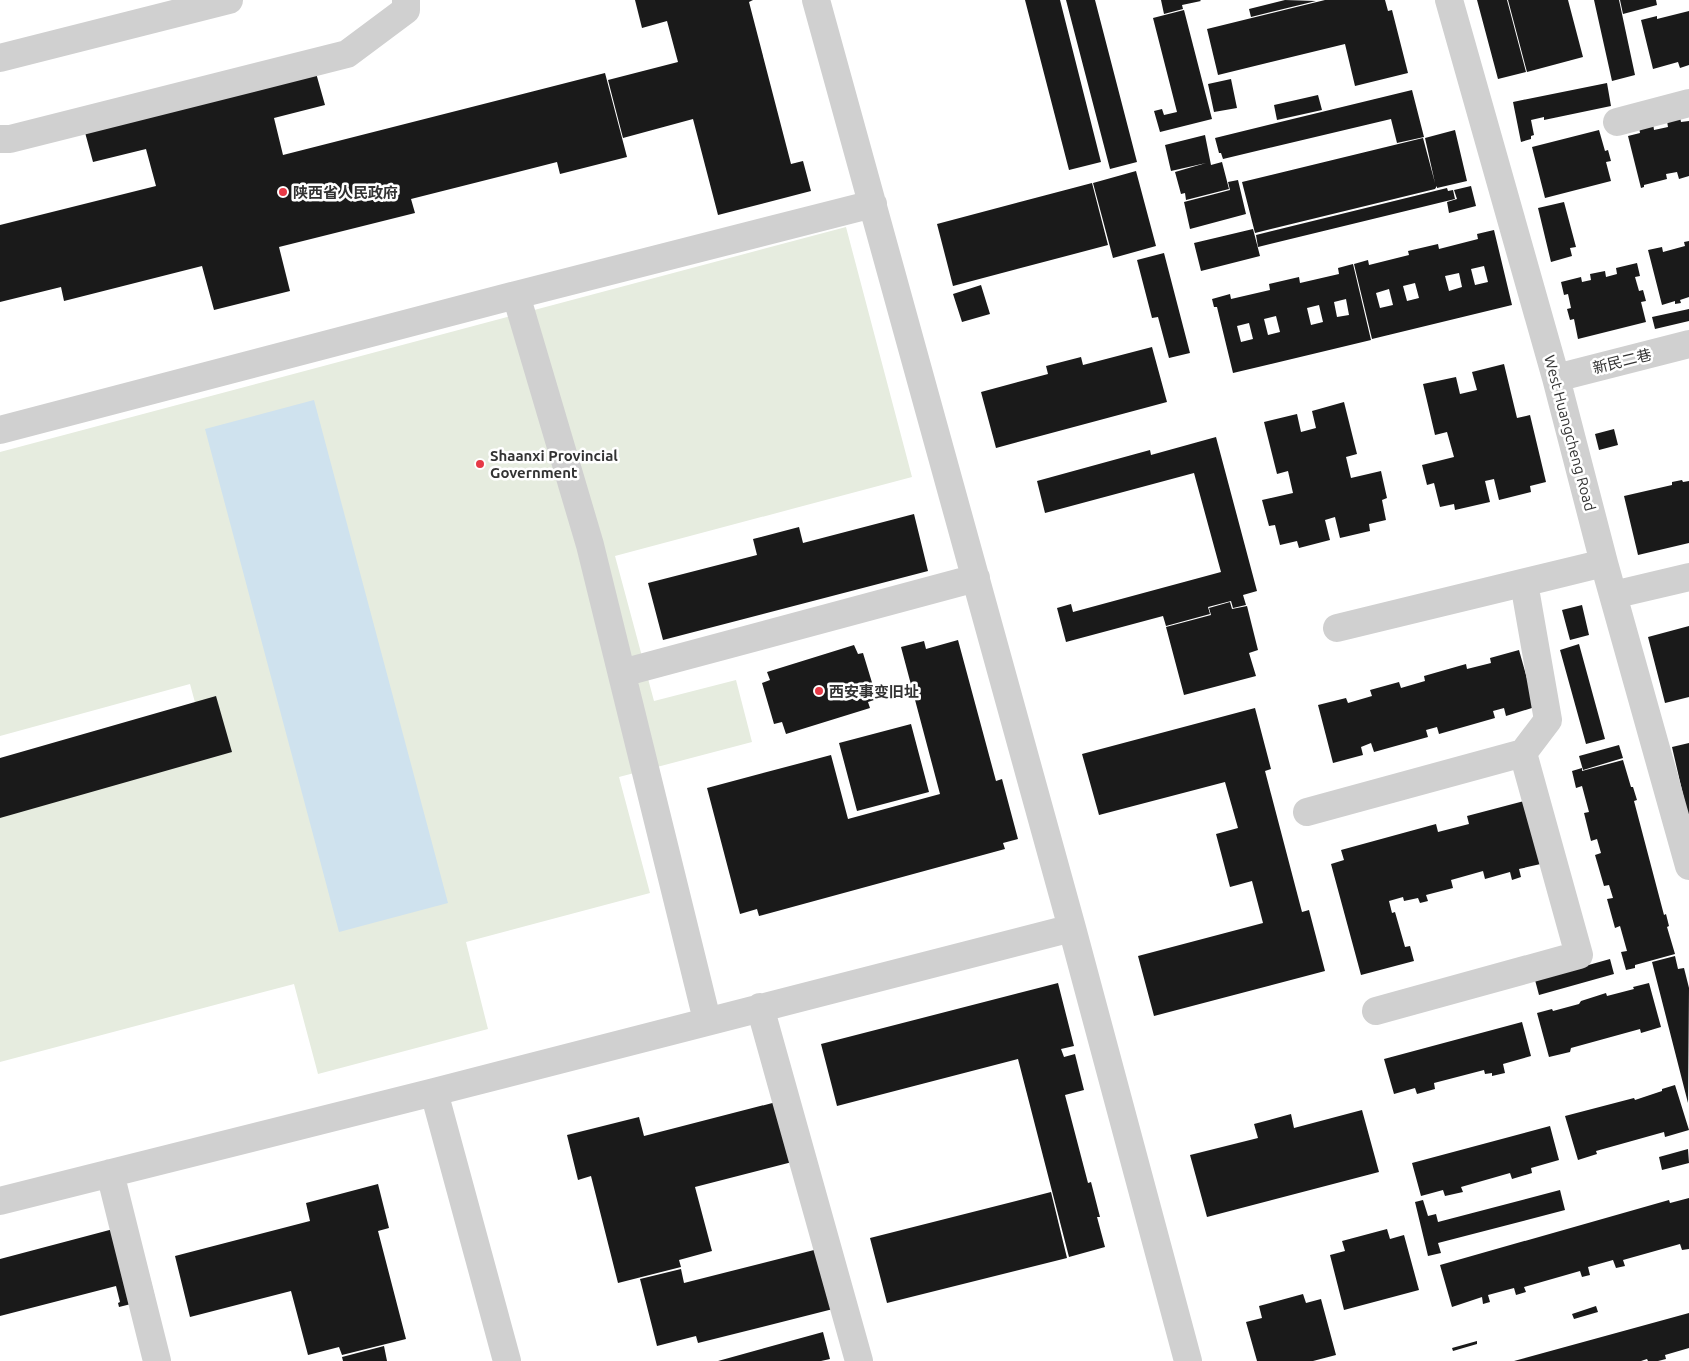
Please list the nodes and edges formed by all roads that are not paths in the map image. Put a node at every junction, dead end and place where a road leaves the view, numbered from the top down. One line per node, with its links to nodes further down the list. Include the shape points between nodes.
1 (229, 0): 5 (street)
2 (406, 0): 8 (street, via 406,10 347,54)
3 (816, 0): 9 (street)
4 (1449, 0): 12 (street, West Huangcheng Road)
5 (0, 58)
6 (1689, 103): 7 (street)
7 (1616, 122)
8 (0, 139)
9 (873, 204): 10 (street); 16 (street)
10 (516, 295): 13 (street); 20 (street, via 590,545)
11 (1689, 344): 12 (street, 新民二巷)
12 (1556, 378): 14 (street, West Huangcheng Road)
13 (0, 430)
14 (1604, 563): 17 (street); 18 (street, West Huangcheng Road)
15 (1689, 577): 18 (street)
16 (976, 578): 20 (street); 24 (street)
17 (1524, 582): 19 (street); 21 (street, via 1548,720)
18 (1613, 595): 23 (street, West Huangcheng Road)
19 (1337, 628)
20 (622, 673): 27 (street)
21 (1523, 753): 22 (street); 26 (street, via 1579,955)
22 (1307, 812)
23 (1689, 866)
24 (1072, 928): 25 (street); 34 (street)
25 (760, 1007): 27 (street); 33 (street)
26 (1376, 1011)
27 (707, 1020): 28 (street)
28 (434, 1092): 29 (street); 32 (street)
29 (110, 1173): 30 (street); 31 (street)
30 (0, 1201)
31 (157, 1361)
32 (507, 1361)
33 (860, 1361)
34 (1188, 1361)

